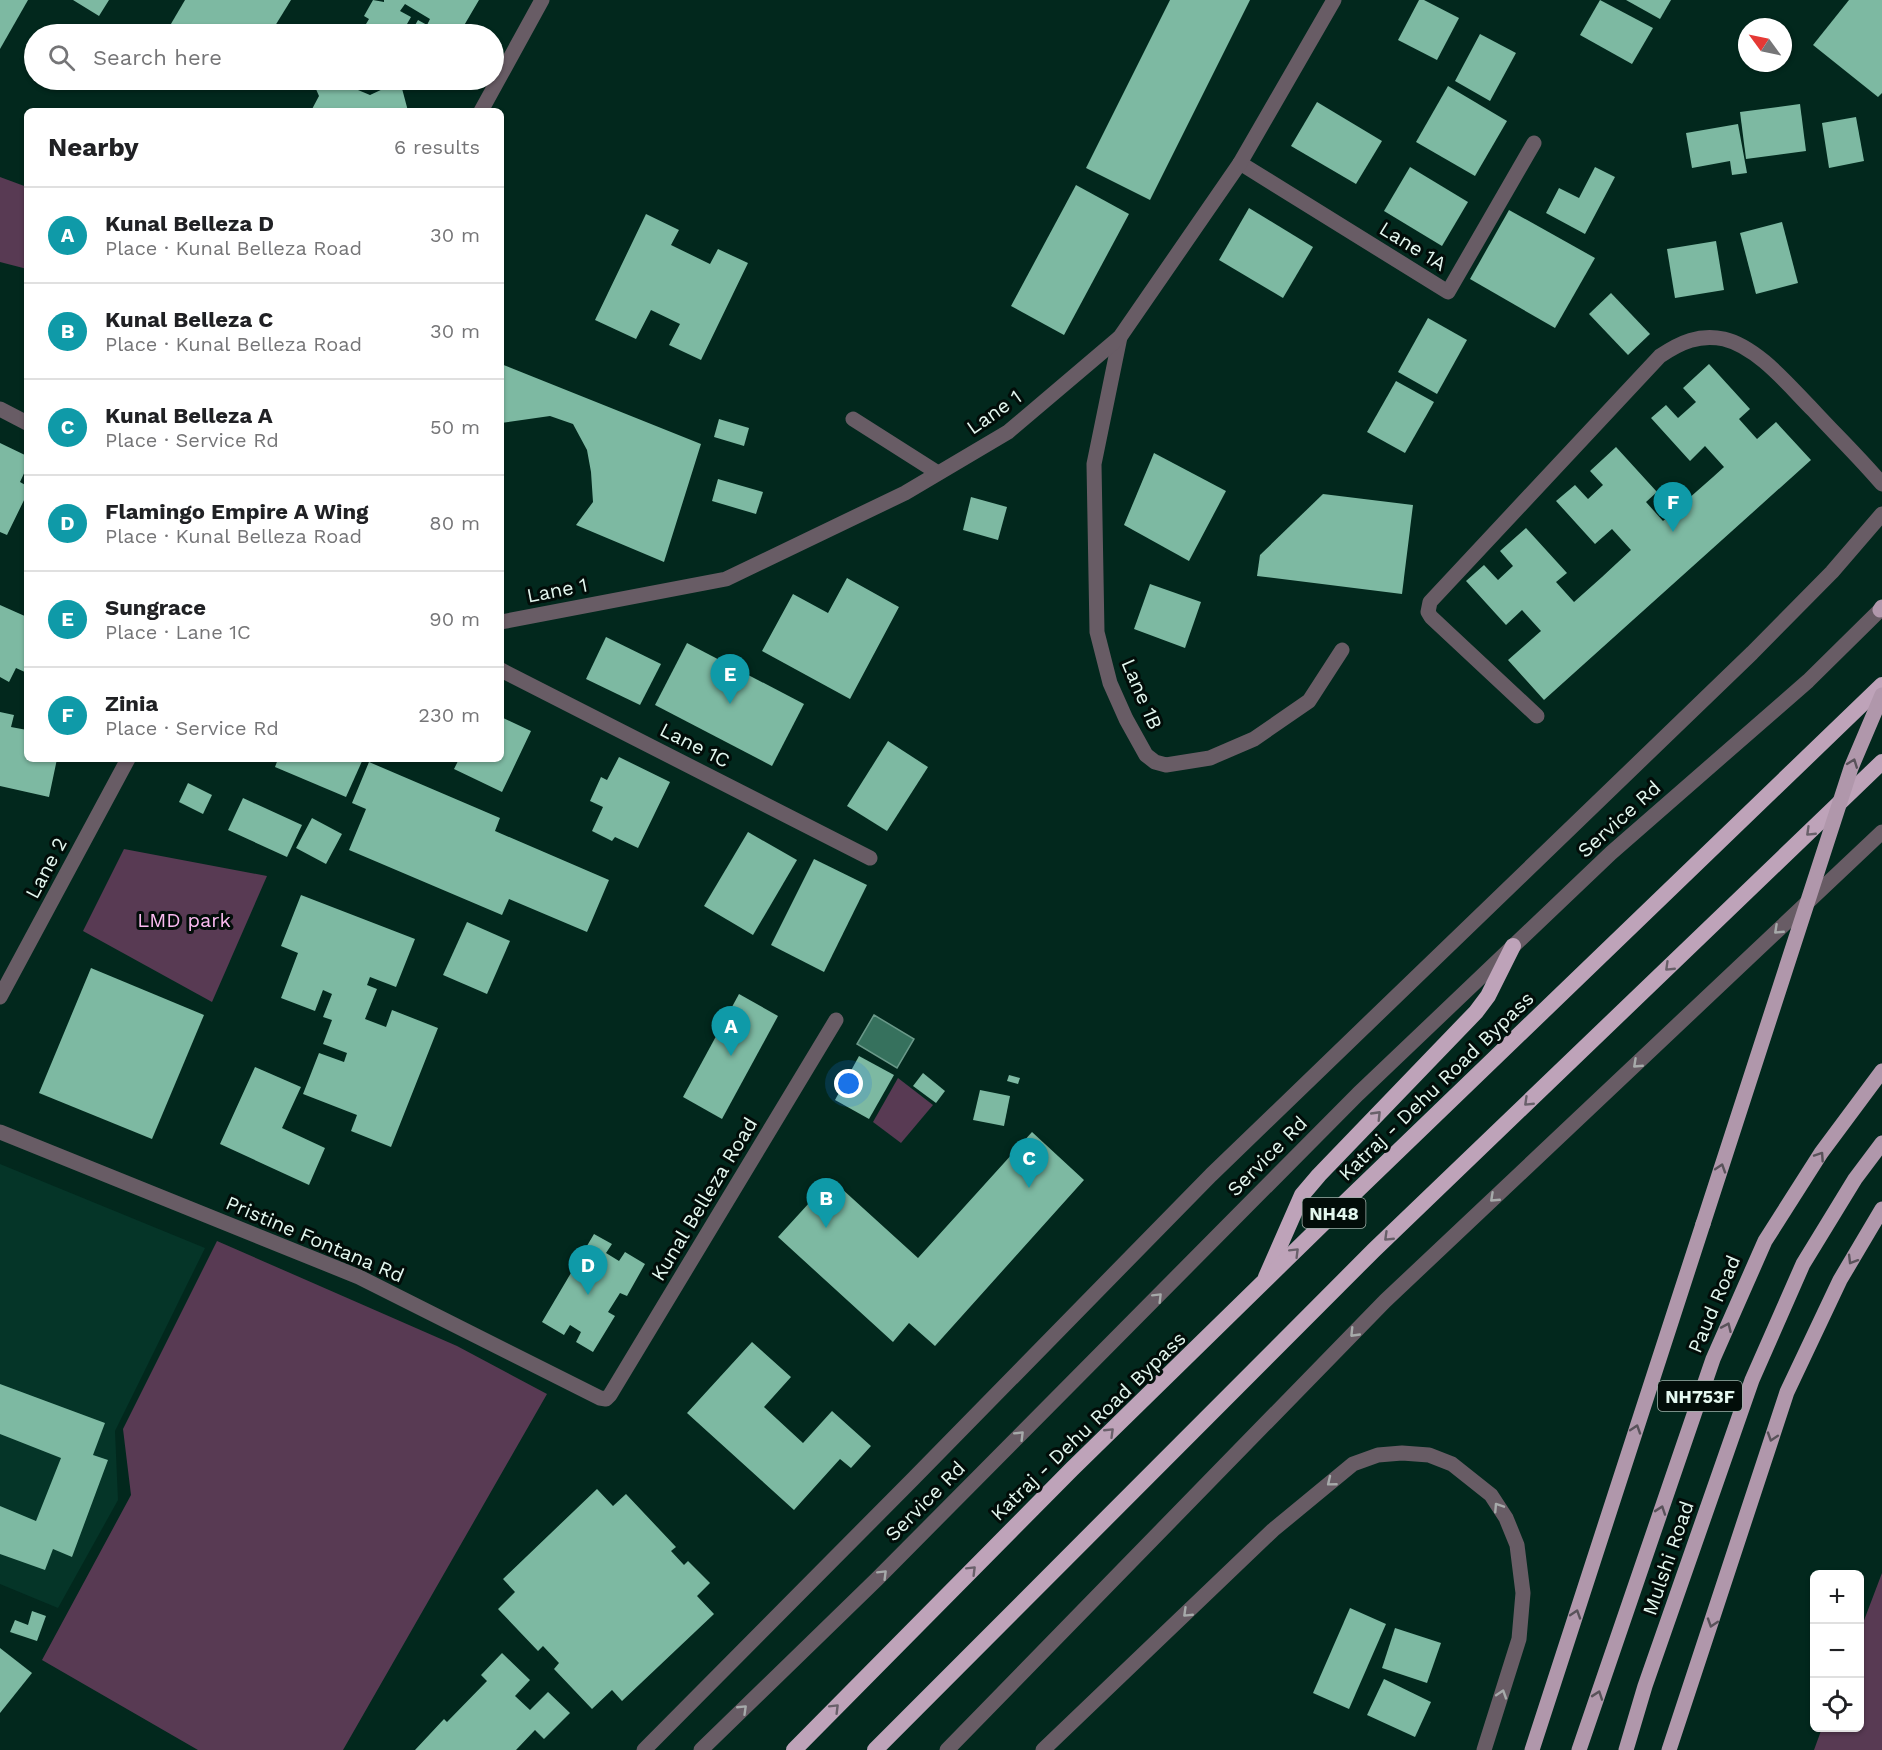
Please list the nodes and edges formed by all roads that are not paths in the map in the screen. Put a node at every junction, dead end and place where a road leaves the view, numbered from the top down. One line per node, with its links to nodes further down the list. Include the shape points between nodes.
1 (542, 0): 3 (street)
2 (1335, 0): 7 (street, Lane 1)
3 (504, 69)
4 (493, 90): 5 (street)
5 (483, 108)
6 (1534, 143): 7 (street, Lane 1A, via 1448,292)
7 (1240, 163): 8 (street, Lane 1)
8 (1120, 337): 12 (street, Lane 1, via 1008,432); 17 (street, Lane 1B, via 1094,464 1097,632 1110,683 1146,755 1166,765 1210,758 1254,739 1309,701)
9 (0, 409): 11 (street)
10 (852, 419): 12 (street)
11 (24, 421)
12 (938, 474): 16 (street, Lane 1, via 726,579)
13 (1882, 484): 21 (street, via 1772,369 1749,351 1726,339 1698,337 1660,356 1428,606 1431,617)
14 (1882, 514): 35 (street, via 1832,572 1752,652 1211,1175)
15 (1881, 609): 26 (street, Service Rd, via 1808,681 1611,853)
16 (504, 621)
17 (1342, 650)
18 (504, 672): 25 (street, Lane 1C)
19 (1882, 685): 33 (highway, Katraj - Dehu Road Bypass / NH48, one-way to 19)
20 (1882, 694): 42 (main road, one-way to 20, bridge, via 1851,768)
21 (1537, 716)
22 (126, 762): 27 (street, Lane 2)
23 (1882, 762): 38 (highway, NH48, one-way to 38, via 1374,1250)
24 (1882, 832): 39 (street, one-way to 39, via 1385,1301)
25 (870, 858)
26 (1513, 946): 33 (highway, one-way to 26, via 1302,1196 1476,1012); 36 (street, Service Rd, one-way to 26, via 877,1580 1358,1094)
27 (0, 998)
28 (836, 1020): 34 (street, Kunal Belleza Road)
29 (1882, 1071): 43 (main road, Paud Road / NH753F, one-way to 29, via 1713,1359 1765,1241 1821,1153)
30 (0, 1132): 34 (street, Pristine Fontana Rd, via 359,1277)
31 (1882, 1143): 44 (main road, Mulshi Road, via 1803,1264 1752,1380)
32 (1882, 1209): 45 (main road, one-way to 45, via 1840,1280 1787,1392)
33 (1264, 1283): 37 (highway, Katraj - Dehu Road Bypass / NH48, one-way to 33, via 1072,1469)
34 (606, 1399)
35 (644, 1750)
36 (701, 1750)
37 (794, 1750)
38 (875, 1750)
39 (947, 1750)
40 (1043, 1750): 41 (street, one-way to 40, via 1519,1639 1523,1593 1517,1545 1491,1495 1452,1464 1429,1455 1402,1453 1378,1455 1353,1464 1312,1497)
41 (1484, 1750)
42 (1532, 1750)
43 (1579, 1750)
44 (1626, 1750)
45 (1669, 1750)

